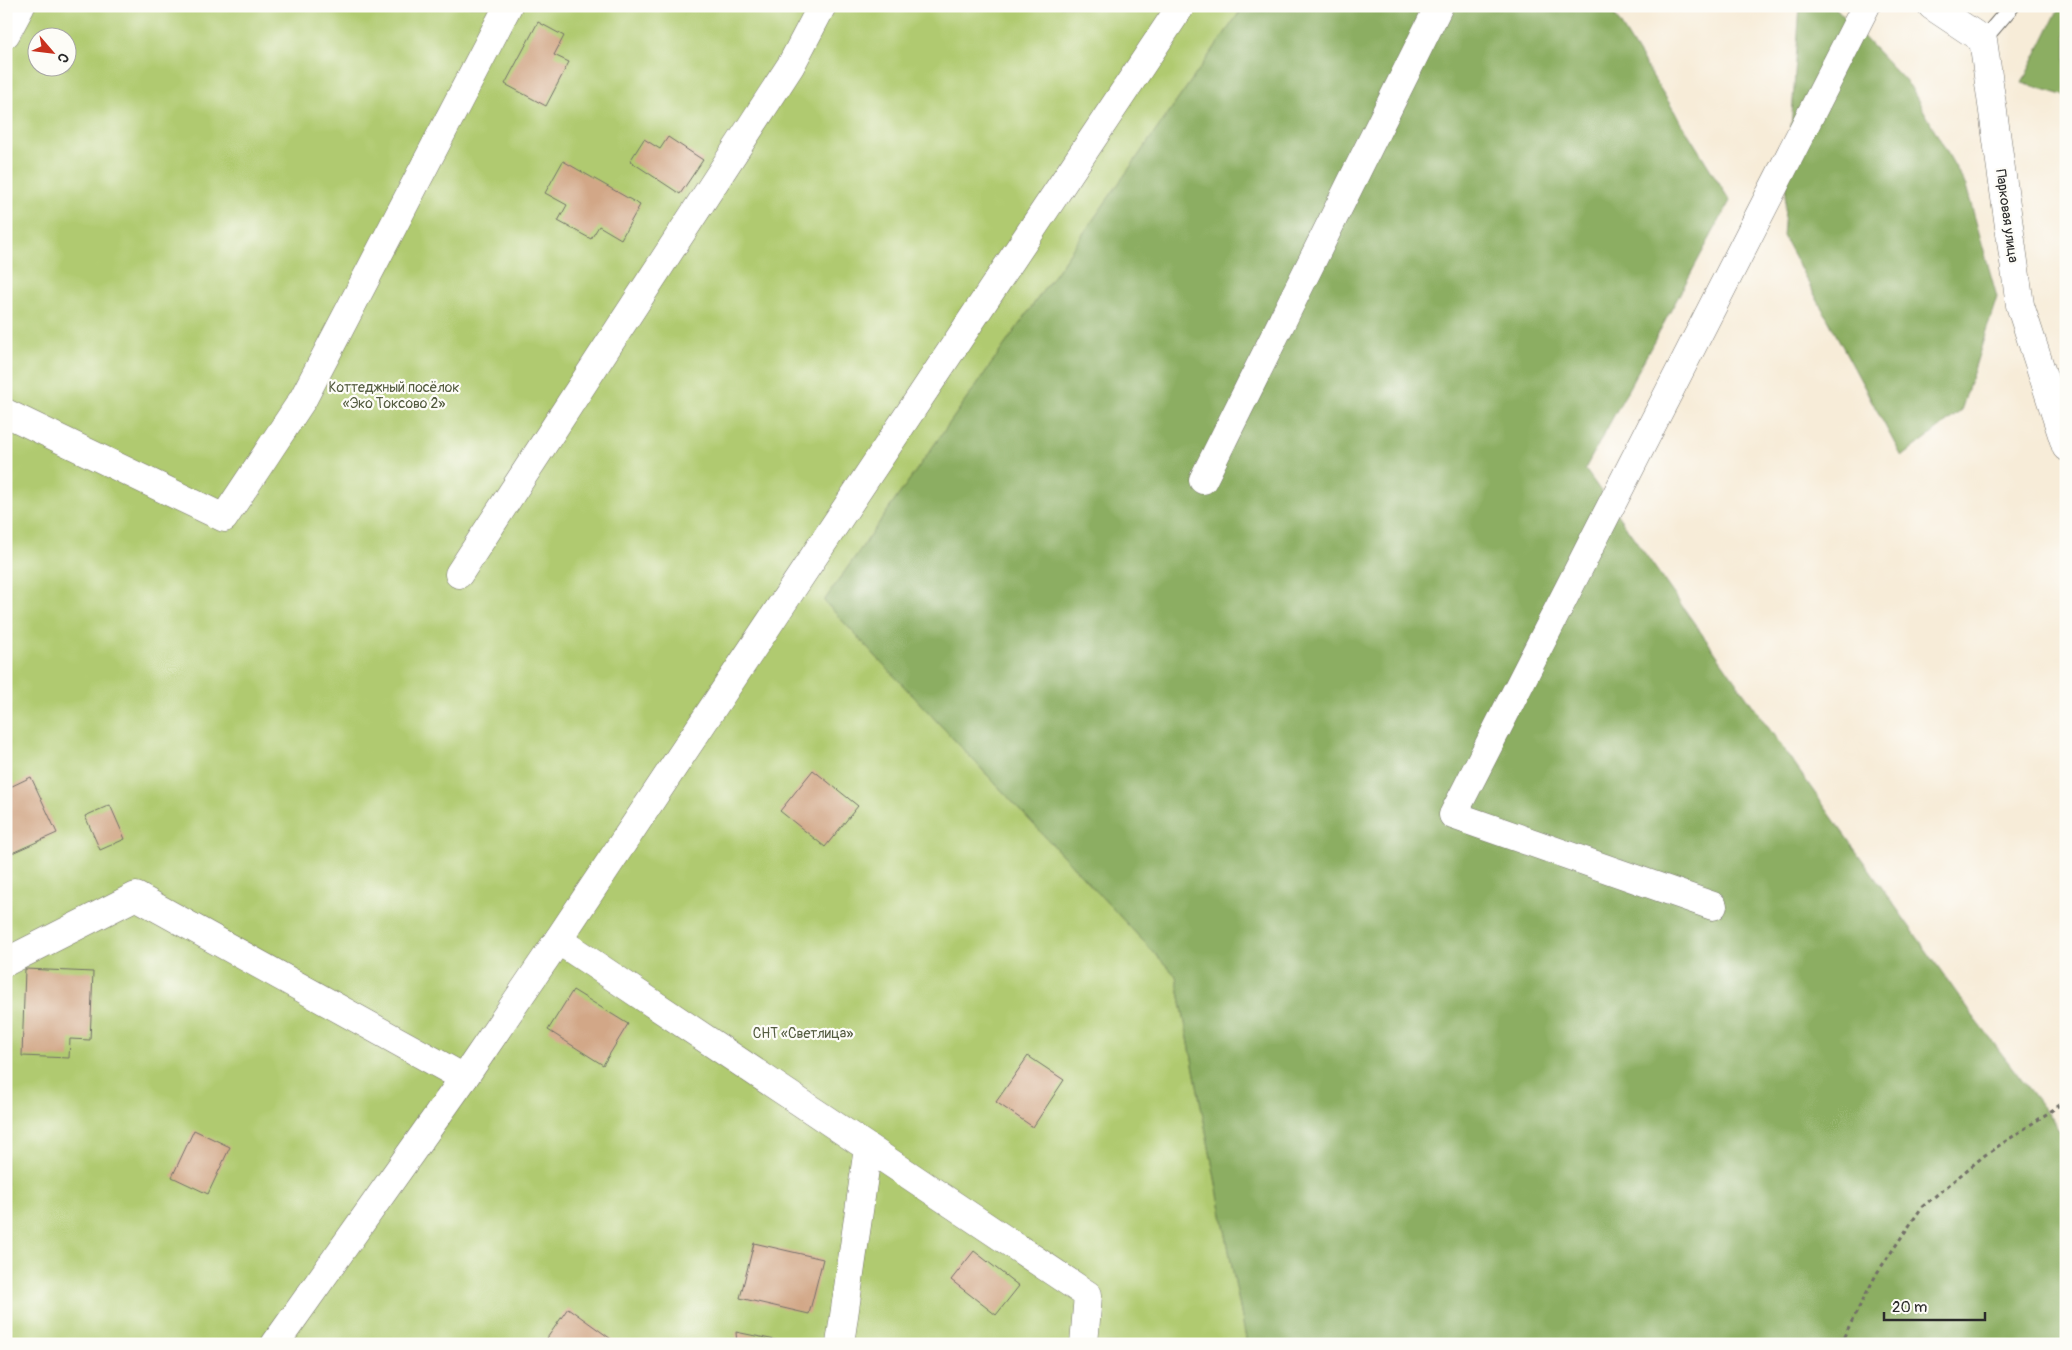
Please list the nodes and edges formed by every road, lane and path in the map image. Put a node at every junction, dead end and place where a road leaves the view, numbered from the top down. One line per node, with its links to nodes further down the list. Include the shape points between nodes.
1 (20, 6): 9 (street)
2 (508, 6): 11 (street, via 303,399 224,518)
3 (822, 6): 14 (street, via 791,65)
4 (1181, 6): 16 (street)
5 (1439, 6): 13 (street)
6 (1866, 6): 15 (street, via 1452,815)
7 (1932, 6): 10 (street)
8 (2012, 6): 10 (lane)
9 (6, 34)
10 (1983, 40): 12 (street, Парковая улица, via 2020,305)
11 (6, 413)
12 (2066, 447)
13 (1203, 480)
14 (459, 574)
15 (1713, 906)
16 (558, 940): 18 (street); 20 (street)
17 (6, 962): 18 (street, via 136,896)
18 (464, 1078): 21 (street)
19 (2066, 1101): 24 (path, via 1985,1155 1922,1207 1877,1272)
20 (868, 1148): 22 (street); 23 (street, via 1088,1295)
21 (276, 1344)
22 (840, 1344)
23 (1084, 1344)
24 (1840, 1344)

